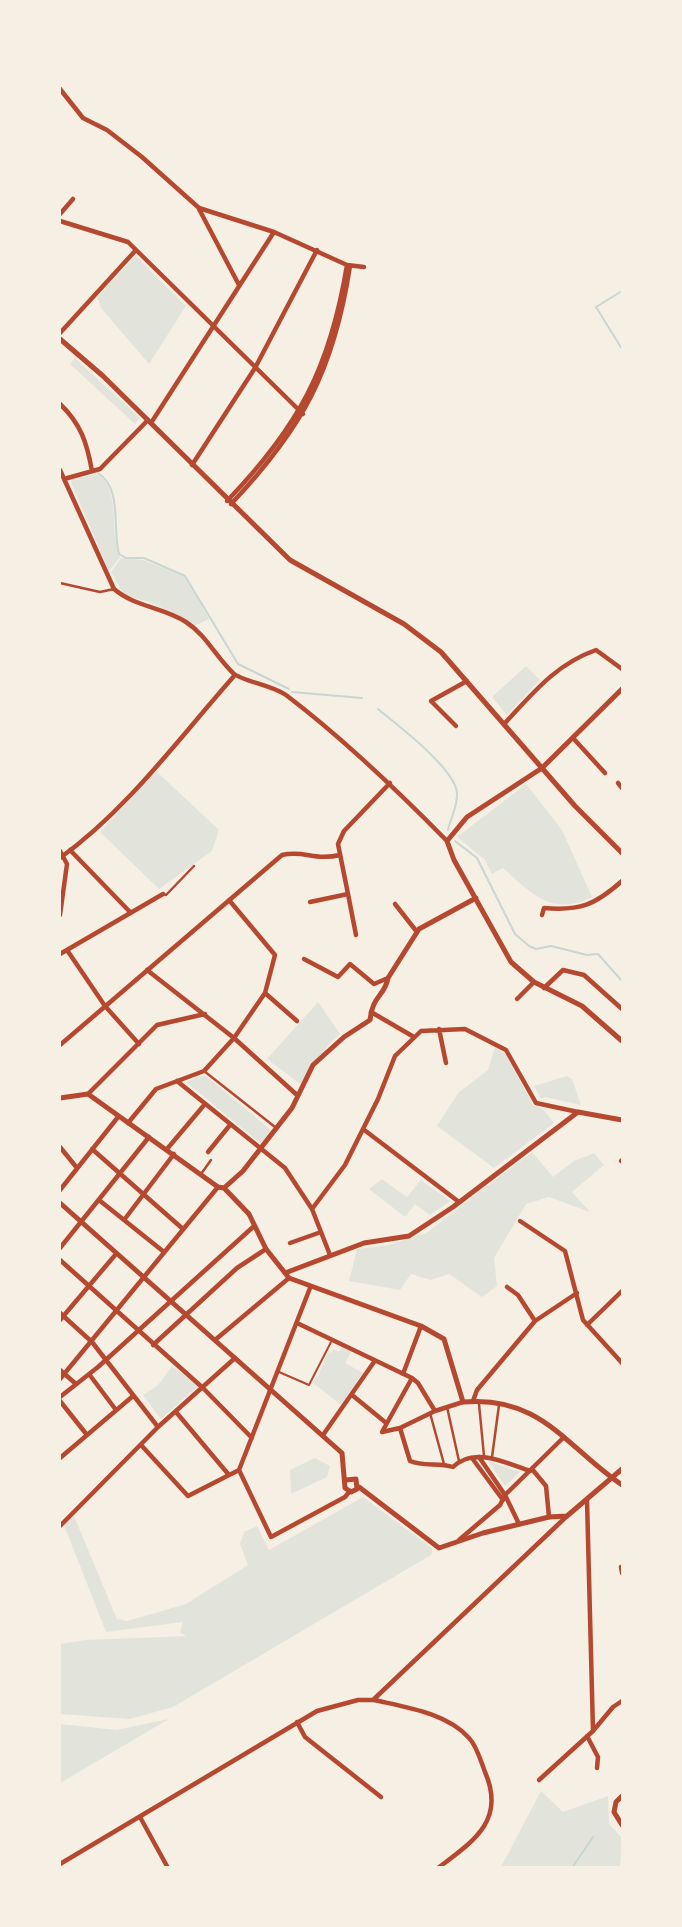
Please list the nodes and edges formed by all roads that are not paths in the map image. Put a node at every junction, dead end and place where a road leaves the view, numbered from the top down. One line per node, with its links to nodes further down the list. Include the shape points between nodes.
1 (60, 89): 3 (street, via 83,117 142,157)
2 (73, 199): 4 (street)
3 (199, 208): 6 (street); 11 (street)
4 (60, 214)
5 (60, 221): 7 (street, via 128,242)
6 (274, 232): 8 (street); 11 (street)
7 (136, 250): 12 (street); 13 (street)
8 (317, 250): 9 (street); 14 (street)
9 (349, 265): 10 (street); 16 (street, via 339,316)
10 (364, 267)
11 (239, 286): 12 (street)
12 (213, 326): 14 (street); 17 (street)
13 (60, 336): 17 (street)
14 (255, 368): 16 (street); 18 (street)
15 (60, 404): 20 (street, via 85,436)
16 (302, 413): 22 (street)
17 (150, 422): 18 (street); 20 (street)
18 (192, 465): 22 (street)
19 (60, 471): 21 (street)
20 (92, 471): 21 (street)
21 (64, 479): 24 (street)
22 (229, 503): 27 (street, via 290,560 404,624 441,652)
23 (60, 583): 24 (street, via 100,592)
24 (114, 589): 26 (street, via 128,601 166,611 187,623)
25 (622, 670): 29 (street, via 596,650 575,657 543,682)
26 (234, 675): 34 (street, via 286,695); 36 (street, via 176,746)
27 (468, 681): 29 (street); 30 (street, via 431,701)
28 (622, 689): 31 (street)
29 (505, 723): 32 (street)
30 (456, 726)
31 (573, 738): 32 (street); 33 (street)
32 (542, 768): 35 (street, via 467,817); 37 (street)
33 (605, 773)
34 (390, 783): 35 (street); 39 (street, via 344,831 338,844)
35 (447, 841): 44 (street)
36 (70, 850): 38 (street); 48 (street)
37 (622, 853)
38 (61, 855): 49 (street, via 67,864)
39 (340, 855): 43 (street); 45 (street, via 322,859 294,852 282,855)
40 (194, 866): 42 (street)
41 (622, 881): 50 (street, via 579,909 544,908)
42 (163, 894): 48 (street)
43 (348, 894): 46 (street); 52 (street)
44 (476, 898): 51 (street); 58 (street, via 511,962)
45 (229, 900): 56 (street); 60 (street, via 275,955)
46 (310, 902)
47 (395, 904): 51 (street)
48 (131, 913): 53 (street)
49 (60, 915)
50 (542, 915)
51 (417, 932): 57 (street)
52 (356, 935)
53 (67, 950): 54 (street); 62 (street)
54 (60, 954)
55 (304, 959): 57 (street, via 338,977 351,964 374,984)
56 (147, 970): 62 (street); 65 (street)
57 (388, 978): 64 (street)
58 (534, 982): 59 (street); 61 (street)
59 (544, 988): 63 (street, via 563,970 584,975); 70 (street, via 582,1006)
60 (265, 993): 66 (street); 69 (street)
61 (517, 999)
62 (105, 1006): 71 (street); 72 (street)
63 (622, 1009)
64 (371, 1012): 68 (street); 77 (street, via 370,1020 313,1065)
65 (205, 1014): 69 (street); 71 (street, via 157,1025)
66 (297, 1021)
67 (439, 1029): 68 (street, via 421,1031); 73 (street); 80 (street, via 465,1029 506,1050 536,1103)
68 (414, 1037): 86 (street, via 395,1056)
69 (234, 1038): 74 (street); 77 (street)
70 (622, 1041)
71 (139, 1044): 76 (street)
72 (60, 1045)
73 (446, 1063)
74 (204, 1070): 75 (street); 85 (street)
75 (177, 1081): 79 (street); 83 (street, via 156,1089)
76 (88, 1094): 78 (street); 81 (street)
77 (297, 1095): 85 (street)
78 (60, 1098)
79 (205, 1104): 84 (street); 90 (street)
80 (578, 1112): 82 (street); 102 (street)
81 (118, 1117): 83 (street); 89 (street)
82 (622, 1120)
83 (128, 1123): 87 (street)
84 (230, 1125): 91 (street); 92 (street)
85 (276, 1128): 91 (street)
86 (363, 1129): 102 (street); 104 (street, via 335,1182)
87 (150, 1136): 90 (street); 96 (street)
88 (60, 1147): 95 (street)
89 (92, 1149): 95 (street); 96 (street)
90 (167, 1149): 93 (street)
91 (260, 1149): 98 (street); 104 (street, via 285,1168)
92 (208, 1152)
93 (174, 1154): 97 (street); 100 (street)
94 (211, 1160): 97 (street)
95 (77, 1168): 99 (street)
96 (120, 1174): 100 (street); 101 (street)
97 (201, 1174): 98 (street)
98 (221, 1187): 108 (street, via 249,1214); 109 (street)
99 (60, 1190)
100 (144, 1195): 105 (street); 109 (street)
101 (99, 1200): 105 (street); 107 (street)
102 (459, 1202): 116 (street, via 409,1236 364,1243)
103 (60, 1203): 107 (street)
104 (312, 1209): 110 (street)
105 (124, 1220): 114 (street)
106 (520, 1221): 124 (street, via 565,1251)
107 (81, 1222): 112 (street); 115 (street)
108 (253, 1227): 113 (street); 125 (street)
109 (183, 1229): 114 (street)
110 (321, 1232): 111 (street); 116 (street)
111 (290, 1243)
112 (60, 1248)
113 (266, 1249): 118 (street); 127 (street, via 237,1268)
114 (164, 1252): 119 (street)
115 (116, 1254): 119 (street); 120 (street)
116 (330, 1255): 118 (street)
117 (60, 1260): 120 (street)
118 (287, 1275): 122 (street); 134 (street)
119 (144, 1278): 125 (street); 126 (street)
120 (89, 1286): 126 (street); 128 (street)
121 (507, 1287): 129 (street)
122 (310, 1288): 130 (street); 132 (street)
123 (622, 1291): 131 (street)
124 (577, 1293): 129 (street); 131 (street)
125 (170, 1301): 127 (street); 133 (street)
126 (116, 1312): 133 (street); 136 (street)
127 (186, 1314): 134 (street); 137 (street)
128 (61, 1316): 136 (street)
129 (535, 1321): 153 (street, via 477,1390)
130 (297, 1323): 135 (street); 142 (street)
131 (587, 1325): 141 (street)
132 (421, 1326): 144 (street); 154 (street, via 444,1339)
133 (136, 1331): 137 (street); 139 (street)
134 (215, 1340): 138 (street)
135 (331, 1341): 140 (street); 142 (lane, via 309,1385)
136 (92, 1342): 139 (street); 145 (street)
137 (153, 1345): 148 (street)
138 (235, 1358): 148 (street); 149 (street)
139 (106, 1360): 143 (street); 151 (street)
140 (374, 1362): 144 (street); 150 (street)
141 (622, 1363)
142 (279, 1372): 149 (street)
143 (89, 1374): 147 (street); 157 (street)
144 (403, 1374): 146 (street)
145 (61, 1375): 147 (street)
146 (412, 1378): 159 (street); 160 (street)
147 (76, 1384): 152 (street)
148 (203, 1388): 158 (street); 166 (street)
149 (272, 1389): 164 (street); 166 (street)
150 (352, 1395): 160 (street); 164 (street)
151 (133, 1396): 157 (street); 161 (street)
152 (60, 1399): 163 (street)
153 (476, 1401): 154 (street); 155 (street); 168 (street)
154 (463, 1402): 156 (street)
155 (499, 1402): 165 (street, via 528,1410); 171 (street)
156 (447, 1408): 159 (street); 172 (street)
157 (116, 1410): 163 (street)
158 (176, 1412): 161 (street); 177 (street)
159 (433, 1412): 162 (street); 173 (street)
160 (384, 1422): 162 (street, via 382,1432)
161 (158, 1427): 167 (street)
162 (400, 1428): 173 (street, via 410,1461)
163 (87, 1435): 169 (street)
164 (323, 1435): 179 (street, via 342,1453)
165 (565, 1436): 176 (street); 178 (street)
166 (252, 1438): 174 (street)
167 (141, 1445): 177 (street, via 188,1496); 188 (street)
168 (482, 1457): 170 (street); 171 (street); 183 (street)
169 (60, 1458)
170 (472, 1458): 172 (street); 183 (street)
171 (491, 1458): 176 (street)
172 (459, 1461): 173 (street, via 453,1467)
173 (444, 1464)
174 (239, 1469): 177 (street); 182 (street, via 271,1538)
175 (622, 1469): 178 (street)
176 (531, 1470): 183 (street); 186 (street, via 545,1486)
177 (229, 1475)
178 (611, 1478): 180 (street); 184 (street)
179 (346, 1480): 181 (street, via 354,1477); 182 (street)
180 (622, 1485)
181 (359, 1487): 182 (street); 189 (street, via 439,1548)
182 (349, 1491)
183 (504, 1498): 187 (street); 189 (street)
184 (587, 1500): 185 (street); 193 (street)
185 (567, 1516): 186 (street); 190 (street)
186 (549, 1517): 187 (street)
187 (519, 1524): 189 (street)
188 (60, 1526)
189 (457, 1542)
190 (373, 1700): 192 (street, via 317,1711); 203 (street, via 429,1714 470,1738 492,1788 493,1808 483,1829)
191 (622, 1701): 193 (street)
192 (297, 1722): 198 (street, via 305,1737); 199 (street)
193 (593, 1731): 194 (street)
194 (587, 1736): 195 (street, via 598,1757); 196 (street)
195 (597, 1768)
196 (539, 1780)
197 (622, 1796): 200 (street, via 614,1812)
198 (381, 1797)
199 (140, 1817): 201 (street); 202 (street)
200 (622, 1825)
201 (60, 1864)
202 (168, 1867)
203 (438, 1867)

